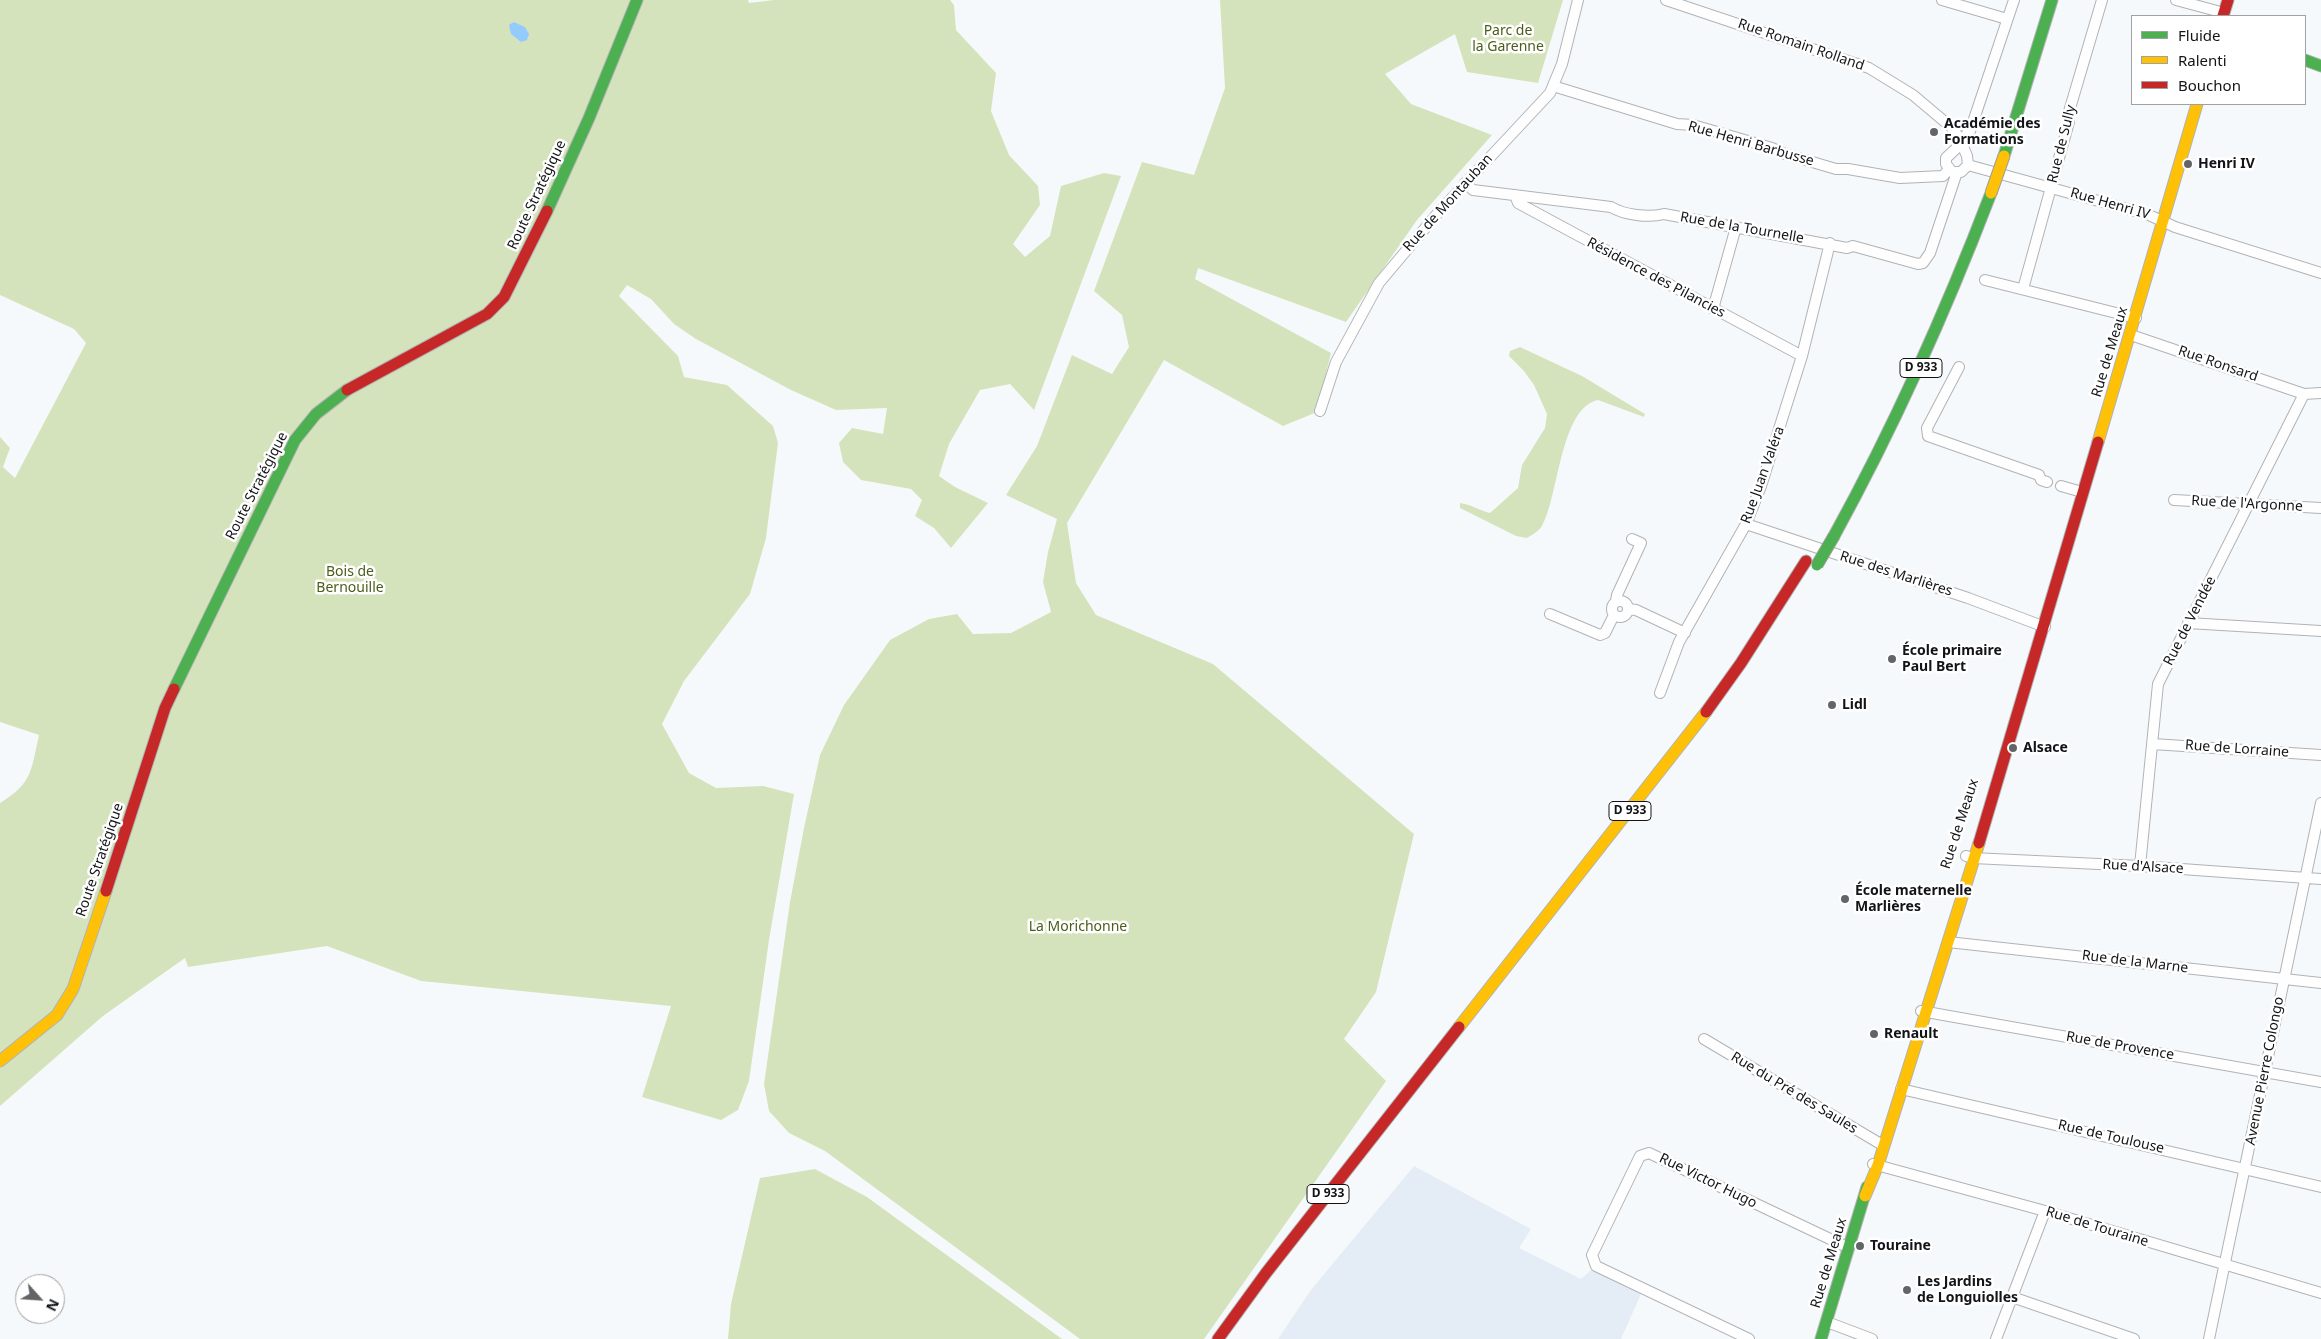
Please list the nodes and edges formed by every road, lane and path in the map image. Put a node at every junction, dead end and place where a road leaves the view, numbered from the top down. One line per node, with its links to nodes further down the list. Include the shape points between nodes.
1 (637, 0): 76 (main road, Route Stratégique, via 589,118 504,297 487,314 347,390 316,414 295,440 165,708 73,989 57,1015)
2 (1578, 0): 14 (street, Rue de Montauban, via 1562,64)
3 (1666, 0): 17 (street, Rue Romain Rolland, via 1869,68 1913,95)
4 (1942, 0): 11 (street)
5 (2014, 0): 11 (street)
6 (2052, 0): 24 (main road, D 933, bridge, via 2004,156)
7 (2102, 0): 23 (street, Rue de Sully, via 2068,115 2069,122)
8 (2176, 0): 10 (street)
9 (2226, 0): 10 (main road)
10 (2219, 13)
11 (2007, 19): 16 (street)
12 (2306, 60): 13 (main road)
13 (2321, 66)
14 (1553, 86): 21 (street, Rue Henri Barbusse, via 1836,169 1848,168 1900,178 1943,176); 22 (street, Rue de Montauban)
15 (2196, 105): 26 (main road, Rue de Meaux)
16 (1970, 127): 17 (street); 18 (street)
17 (1954, 130): 18 (street, Rue Romain Rolland)
18 (1960, 148): 20 (street, via 1967,156); 21 (street, via 1946,158 1946,164)
19 (1989, 162): 24 (main road, D 933)
20 (1968, 165): 21 (street, via 1964,170); 23 (street, Rue Henri IV)
21 (1953, 171): 28 (street, Rue de la Tournelle, via 1930,253 1923,263 1853,246 1847,248)
22 (1465, 183): 25 (street, Rue de la Tournelle, via 1473,190); 39 (street, Rue de Montauban, via 1379,283 1336,362)
23 (2051, 188): 26 (street, Rue Henri IV); 31 (street, Rue de Sully)
24 (1986, 191): 47 (main road, D 933, via 1908,367)
25 (1515, 195): 27 (street, Rue de la Tournelle, via 1611,207 1617,211 1646,215 1664,214); 32 (street, Résidence des Pilancies, via 1518,203)
26 (2164, 221): 29 (street, Rue Henri IV); 33 (main road, Rue de Meaux)
27 (1736, 227): 28 (street, Rue de la Tournelle); 32 (street)
28 (1830, 244): 35 (street, Rue Juan Valéra)
29 (2321, 273)
30 (1985, 280): 31 (street)
31 (2023, 289): 33 (street)
32 (1713, 309): 35 (street, Résidence des Pilancies)
33 (2136, 318): 34 (main road, Rue de Meaux)
34 (2131, 335): 38 (street, Rue Ronsard); 42 (main road, Rue de Meaux)
35 (1802, 356): 46 (street, Rue Juan Valéra, via 1778,438)
36 (1959, 367): 40 (street, via 1927,428 1928,436 2039,475)
37 (2321, 393): 38 (street)
38 (2304, 394): 44 (street, Rue de Vendée)
39 (1320, 411)
40 (2047, 482)
41 (2061, 486): 42 (street)
42 (2082, 492): 55 (main road, Rue de Meaux)
43 (2174, 500): 44 (street, Rue de l'Argonne)
44 (2249, 504): 45 (street, Rue de l'Argonne); 54 (street, Rue de Vendée)
45 (2321, 508)
46 (1746, 524): 55 (street, Rue des Marlières); 57 (street, Rue Juan Valéra)
47 (1828, 534): 49 (main road, D 933, bridge); 91 (main road, D 933, via 1806,561 1766,626 1684,742 1266,1273)
48 (1632, 539): 50 (street, via 1641,543)
49 (1815, 569)
50 (1616, 601): 51 (street, via 1624,602); 53 (street, via 1612,608)
51 (1628, 609): 53 (street, via 1622,617); 57 (street)
52 (1550, 614): 53 (street, via 1600,635 1605,633)
53 (1614, 615)
54 (2188, 623): 56 (street); 61 (street, Rue de Vendée, via 2158,684)
55 (2042, 625): 63 (main road, Rue de Meaux); 64 (main road, Rue de Meaux)
56 (2321, 632)
57 (1684, 633): 60 (street, Rue Juan Valéra)
58 (1756, 662): 59 (main road)
59 (1745, 677)
60 (1660, 693)
61 (2153, 744): 62 (street, Rue de Lorraine); 68 (street, Rue de Vendée)
62 (2321, 755)
63 (1994, 792): 64 (main road); 66 (main road, Rue de Meaux)
64 (1984, 800): 66 (main road); 67 (main road, Rue de Meaux)
65 (2321, 803): 69 (street, Avenue Pierre Colongo)
66 (1984, 826): 67 (main road, Rue de Meaux)
67 (1970, 857): 68 (street, Rue d'Alsace); 71 (main road, Rue de Meaux); 74 (main road, Rue de Meaux)
68 (2140, 866): 69 (street, Rue d'Alsace)
69 (2306, 878): 70 (street, Rue d'Alsace); 72 (street, Avenue Pierre Colongo)
70 (2321, 879)
71 (1948, 942): 72 (street, Rue de la Marne); 74 (main road, Rue de Meaux)
72 (2284, 979): 73 (street, Rue de la Marne); 77 (street, Avenue Pierre Colongo)
73 (2321, 983)
74 (1922, 1011): 77 (street, Rue de Provence); 79 (main road, Rue de Meaux); 80 (main road, Rue de Meaux)
75 (1704, 1039): 80 (street, Rue du Pré des Saules)
76 (0, 1061)
77 (2265, 1072): 78 (street, Rue de Provence); 82 (street, Avenue Pierre Colongo)
78 (2321, 1082)
79 (1901, 1089): 80 (main road, Rue de Meaux); 82 (street, Rue de Toulouse)
80 (1881, 1144): 81 (main road, Rue de Meaux)
81 (1875, 1164): 84 (street, Rue de Touraine); 85 (main road, Rue de Meaux)
82 (2246, 1169): 83 (street, Rue de Toulouse); 86 (street, Avenue Pierre Colongo)
83 (2321, 1187)
84 (2045, 1211): 86 (street, Rue de Touraine); 89 (street)
85 (1850, 1248): 90 (main road, Rue de Meaux); 93 (street, Rue Victor Hugo, via 1649,1153 1640,1156 1592,1256 1596,1266)
86 (2224, 1265): 88 (street, Rue de Touraine); 98 (street, Avenue Pierre Colongo)
87 (1273, 1284): 92 (main road)
88 (2321, 1293)
89 (2012, 1297): 96 (street); 97 (street)
90 (1827, 1322): 94 (main road, Rue de Meaux); 95 (street)
91 (1218, 1339)
92 (1232, 1339)
93 (1749, 1339)
94 (1821, 1339)
95 (1872, 1339)
96 (1996, 1339)
97 (2134, 1339)
98 (2210, 1339)

